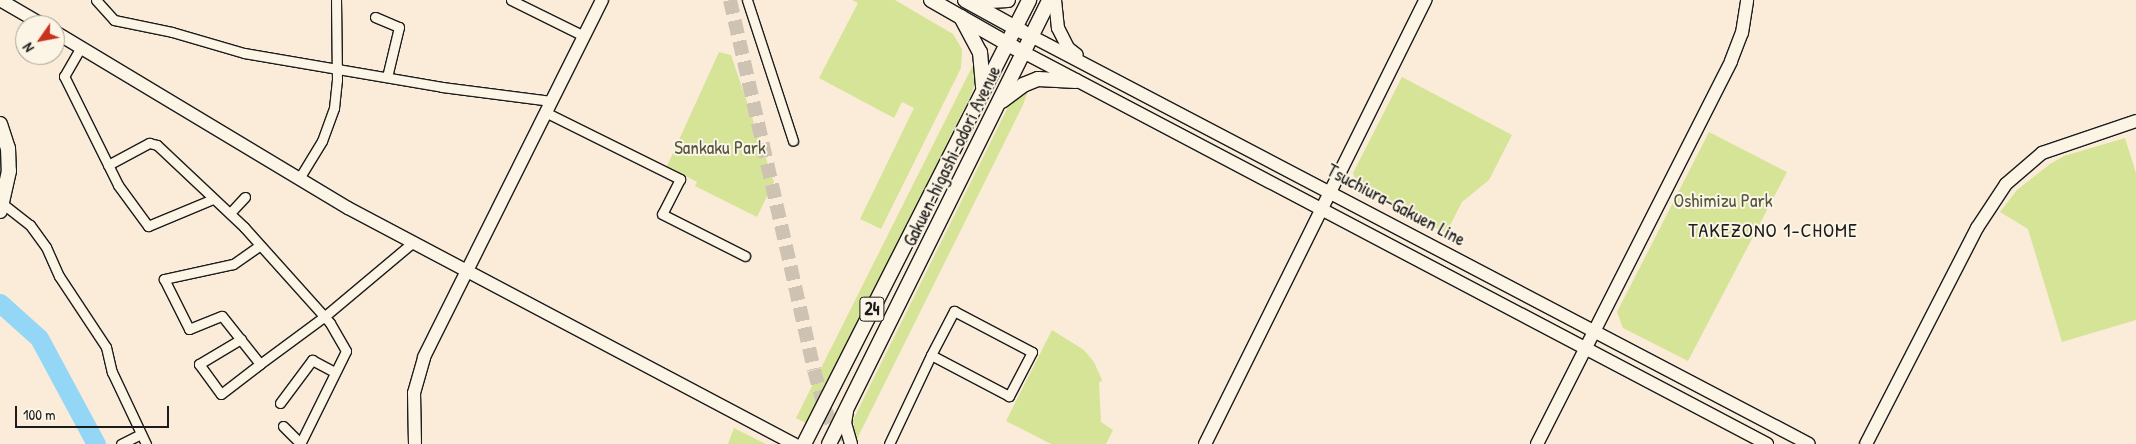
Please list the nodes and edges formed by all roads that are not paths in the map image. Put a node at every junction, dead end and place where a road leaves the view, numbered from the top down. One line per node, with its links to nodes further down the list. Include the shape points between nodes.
1 (0, 0): 15 (street)
2 (96, 0): 26 (street, via 114,20 172,32 244,53)
3 (336, 0): 26 (street)
4 (511, 0): 19 (street)
5 (602, 0): 19 (street)
6 (747, 0): 34 (street)
7 (931, 0): 17 (main road, Tsuchiura-Gakuen Line)
8 (1008, 0): 14 (main road)
9 (1029, 0): 18 (main road, Gakuen-higashi-odori Avenue)
10 (1049, 0): 20 (main road, Gakuen-higashi-odori Avenue)
11 (1054, 0): 25 (street, via 1062,39)
12 (1425, 0): 37 (street)
13 (1747, 0): 48 (street, via 1742,33 1731,61)
14 (966, 1): 18 (main road, Tsuchiura-Gakuen Line)
15 (26, 15)
16 (375, 17): 27 (street, via 398,27)
17 (961, 17): 22 (main road, Tsuchiura-Gakuen Line); 29 (main road, via 980,52)
18 (1015, 28): 20 (main road, Tsuchiura-Gakuen Line); 22 (main road, Gakuen-higashi-odori Avenue / 24)
19 (584, 36): 30 (street)
20 (1030, 36): 24 (main road, Gakuen-higashi-odori Avenue); 25 (street, Tsuchiura-Gakuen Line)
21 (65, 38): 23 (street)
22 (1007, 43): 24 (main road, Tsuchiura-Gakuen Line); 29 (main road, Gakuen-higashi-odori Avenue / 24)
23 (81, 47): 35 (street, via 64,76); 36 (street)
24 (1022, 52): 28 (street, Tsuchiura-Gakuen Line); 31 (main road, Gakuen-higashi-odori Avenue / 24)
25 (1090, 66): 37 (street, Tsuchiura-Gakuen Line)
26 (337, 68): 27 (street); 36 (street, via 329,125)
27 (386, 77): 30 (street)
28 (1076, 82): 31 (main road, via 1050,78 1030,81); 41 (street, Tsuchiura-Gakuen Line)
29 (982, 90): 63 (main road, 24)
30 (548, 106): 45 (street, via 680,179 662,214); 46 (street)
31 (996, 106): 55 (main road, 24)
32 (2136, 122): 71 (street, via 2042,153 2006,184 1977,228)
33 (0, 124): 40 (main road, via 9,159)
34 (793, 141)
35 (108, 165): 39 (street, via 154,143); 39 (street, via 148,226)
36 (300, 177): 43 (street)
37 (1330, 192): 41 (street); 48 (street, Tsuchiura-Gakuen Line)
38 (245, 197): 42 (street)
39 (213, 199): 42 (street)
40 (2, 208): 57 (street, via 30,225 46,247 60,276 106,347 112,372 132,412)
41 (1321, 210): 50 (street, Tsuchiura-Gakuen Line); 67 (street)
42 (230, 213): 44 (street)
43 (412, 243): 46 (street); 47 (street)
44 (259, 246): 47 (street); 49 (street, via 233,264 164,279 189,328 222,316)
45 (745, 256)
46 (466, 272): 61 (street, via 415,383); 62 (street)
47 (325, 316): 52 (street); 53 (street, via 346,351)
48 (1594, 331): 50 (street); 70 (street, Tsuchiura-Gakuen Line)
49 (241, 339): 52 (street); 52 (street, via 199,364 221,394)
50 (1585, 348): 68 (street); 69 (street, Tsuchiura-Gakuen Line)
51 (931, 355): 51 (street, via 954,311 1032,352 1009,396); 66 (street)
52 (260, 364)
53 (335, 372): 54 (street, via 312,360); 60 (street)
54 (280, 403)
55 (847, 411): 64 (main road, 24); 65 (street, via 845,424)
56 (283, 426): 60 (street)
57 (139, 436): 58 (street); 59 (street)
58 (121, 444)
59 (146, 444)
60 (300, 444)
61 (415, 444)
62 (794, 444)
63 (804, 444)
64 (830, 444)
65 (851, 444)
66 (889, 444)
67 (1205, 444)
68 (1537, 444)
69 (1767, 444)
70 (1809, 444)
71 (1866, 444)

